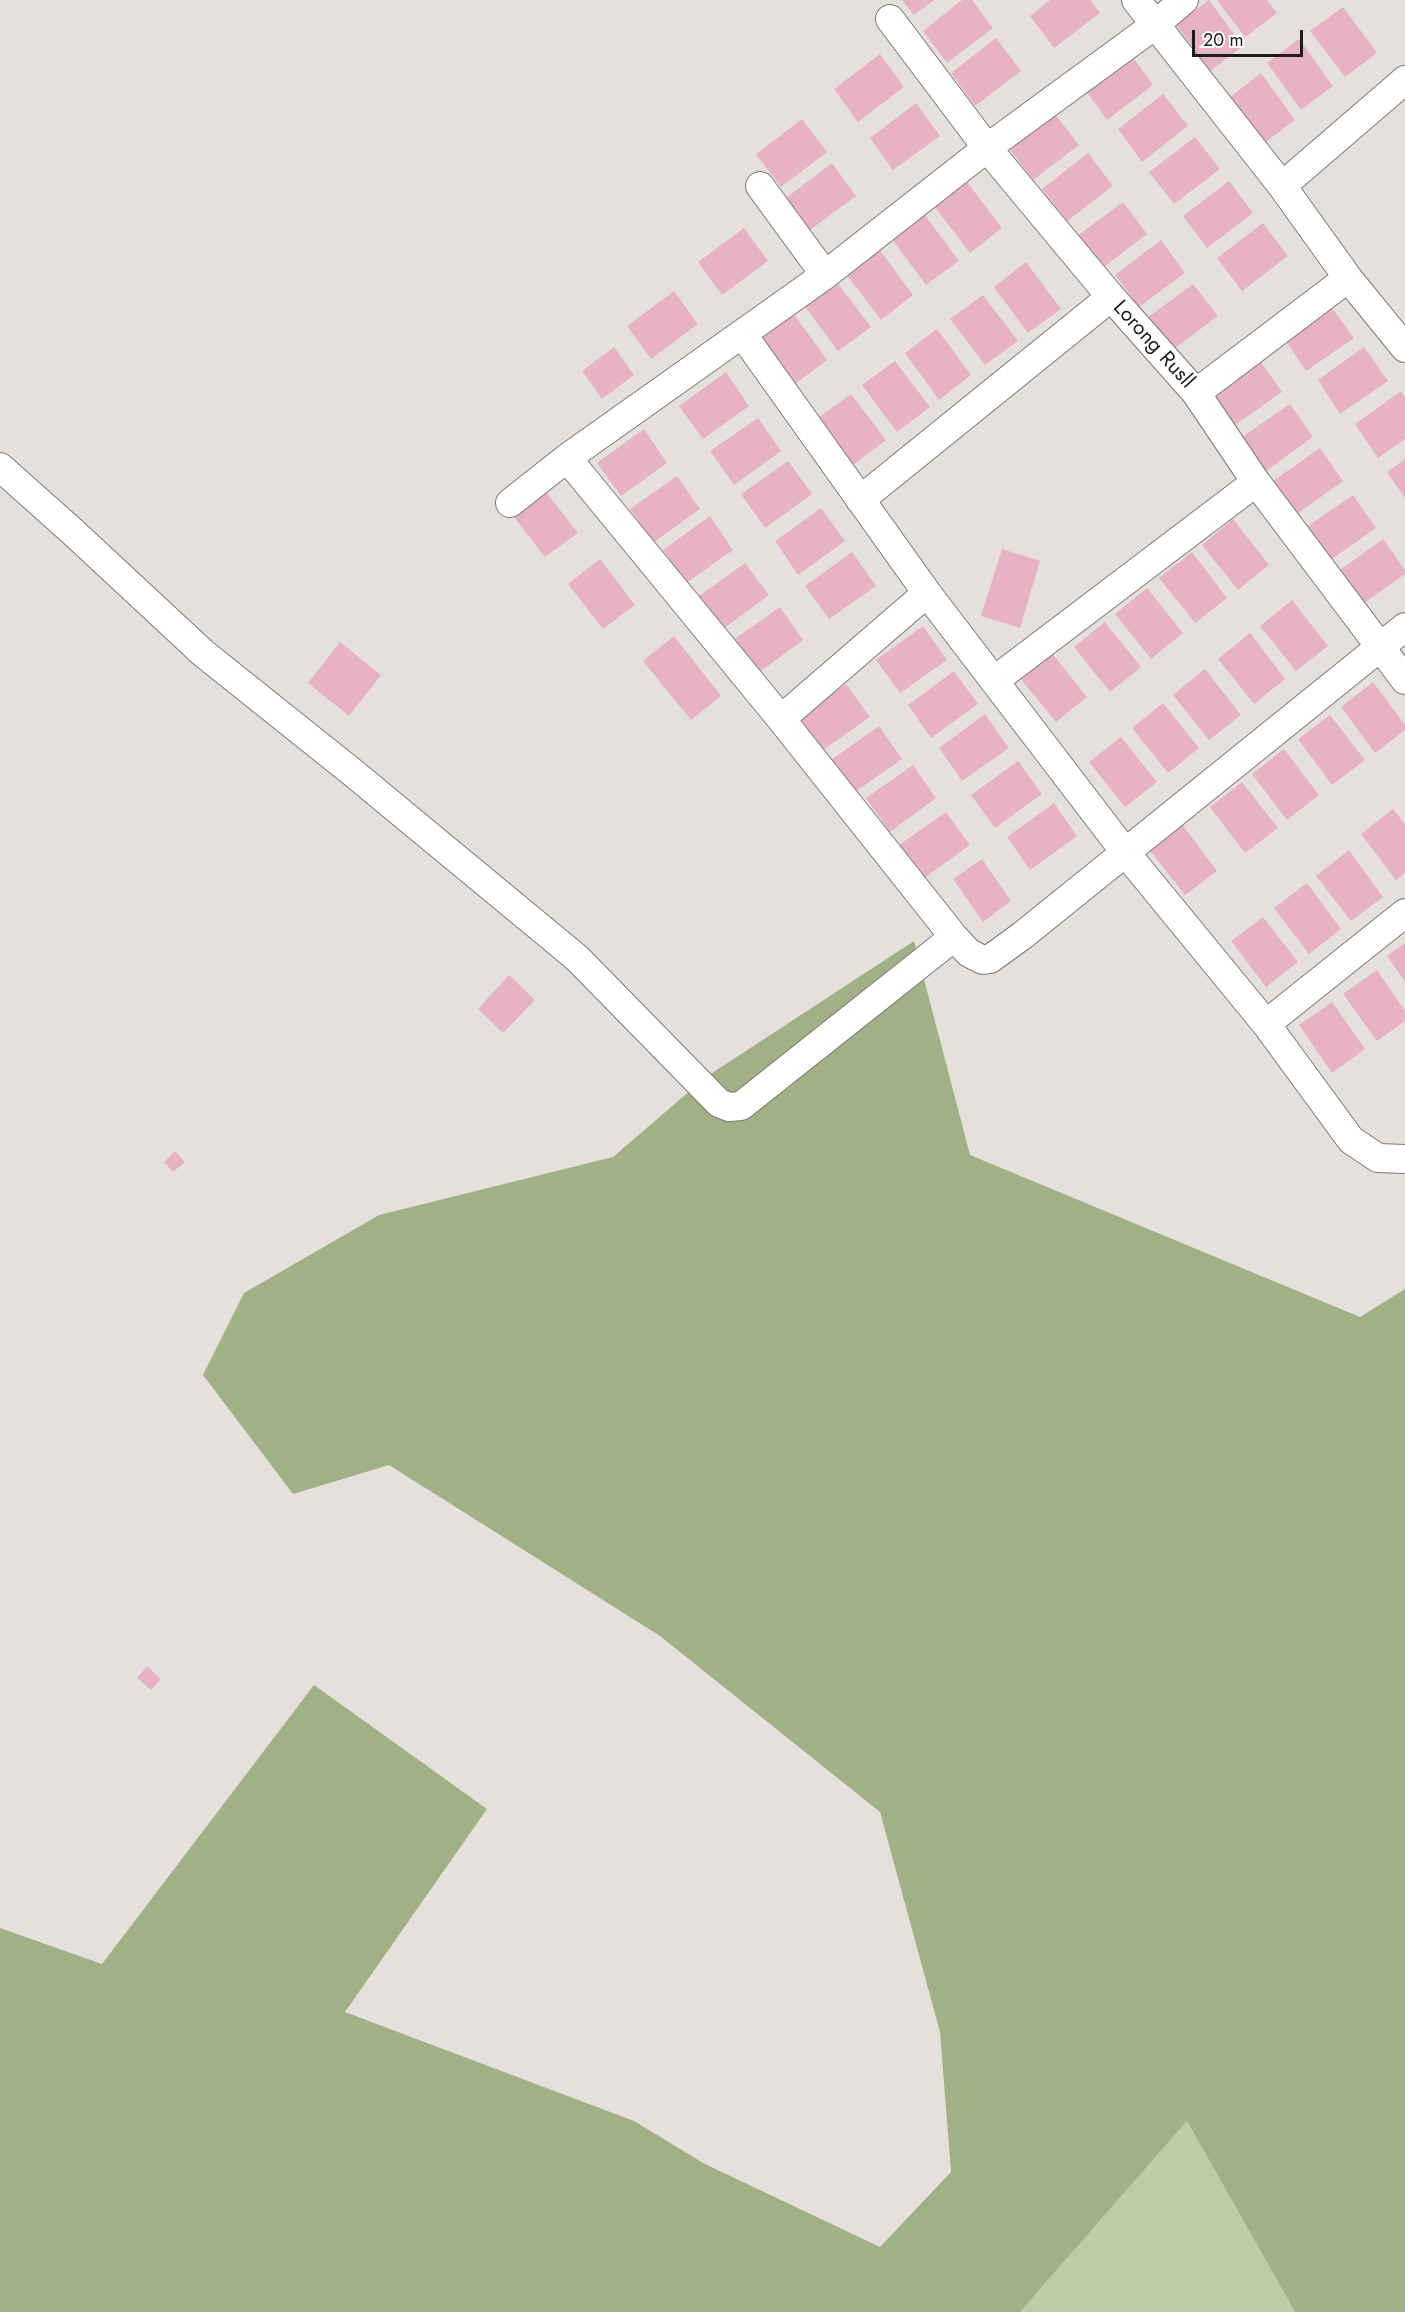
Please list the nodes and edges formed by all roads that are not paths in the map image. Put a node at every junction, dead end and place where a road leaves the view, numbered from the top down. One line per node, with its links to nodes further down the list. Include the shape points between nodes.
1 (1136, 0): 4 (street)
2 (1184, 0): 4 (street)
3 (890, 20): 6 (street, Lorong Rusll)
4 (1155, 25): 6 (street); 8 (street)
5 (1405, 80): 8 (street)
6 (987, 148): 9 (street); 11 (street, Lorong Rusll)
7 (760, 186): 9 (street)
8 (1282, 186): 10 (street)
9 (825, 275): 12 (street)
10 (1348, 278): 13 (street); 14 (street)
11 (1111, 297): 14 (street, Lorong Rusll); 18 (street)
12 (743, 334): 15 (street); 18 (street)
13 (1405, 348)
14 (1196, 393): 17 (street, Lorong Rusll)
15 (567, 458): 19 (street); 25 (street)
16 (0, 467): 28 (street, via 203,653 577,958 718,1103 741,1106)
17 (1256, 482): 22 (street, Lorong Rusll); 23 (street)
18 (861, 500): 20 (street)
19 (510, 503)
20 (927, 593): 23 (street); 25 (street)
21 (1405, 627): 22 (street)
22 (1380, 648): 24 (street, Lorong Rusll); 26 (street)
23 (995, 680): 26 (street)
24 (1405, 680)
25 (781, 719): 28 (street)
26 (1125, 852): 28 (street, via 990,959 979,959); 29 (street)
27 (1405, 913): 29 (street)
28 (954, 938)
29 (1266, 1024): 30 (street, via 1351,1140 1378,1158)
30 (1405, 1159)

